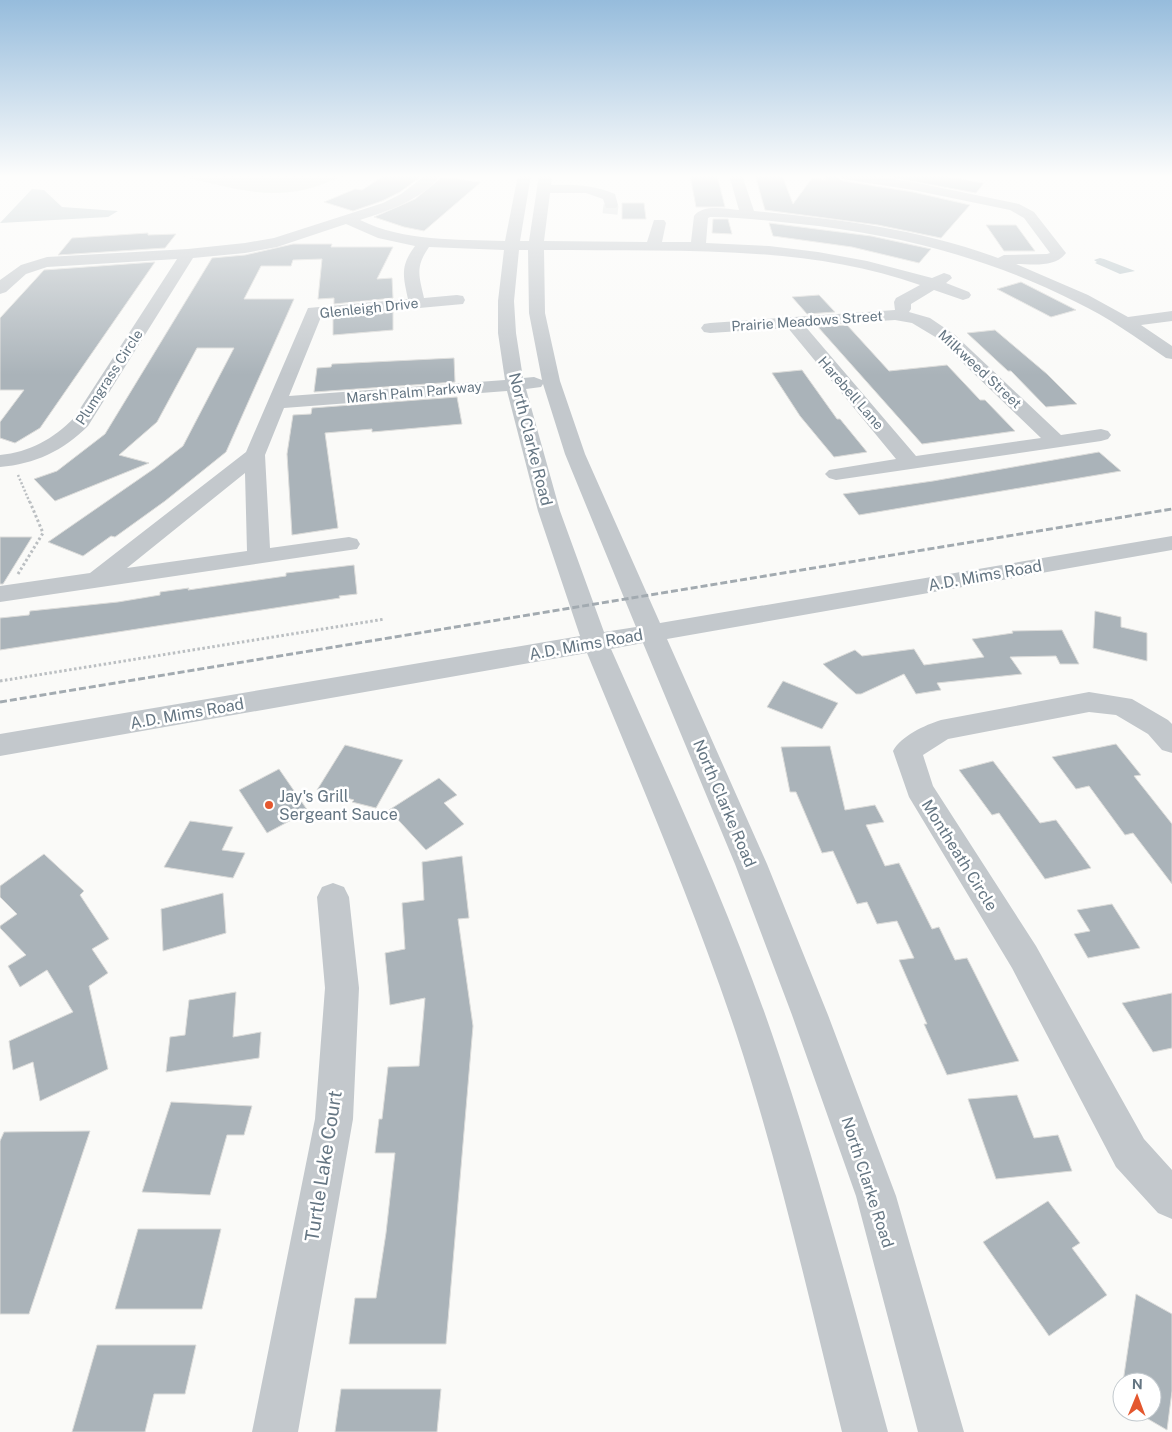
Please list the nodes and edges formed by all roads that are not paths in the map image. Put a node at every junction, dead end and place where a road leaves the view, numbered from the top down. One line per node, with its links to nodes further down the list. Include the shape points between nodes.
1 (278, 242): 15 (street)
2 (424, 242): 10 (street); 21 (street, via 412,258 410,268)
3 (513, 242): 10 (street, North Clarke Road)
4 (537, 242): 11 (street, North Clarke Road)
5 (607, 242): 12 (street)
6 (655, 242): 13 (street)
7 (698, 242): 14 (street)
8 (925, 242): 16 (street)
9 (1049, 242): 16 (street, via 1058,253 1050,259)
10 (512, 245): 11 (street); 29 (street, North Clarke Road, via 506,301)
11 (536, 246): 12 (street); 28 (street, North Clarke Road, via 537,313)
12 (607, 246): 13 (street)
13 (654, 246): 14 (street)
14 (698, 246): 17 (street, via 814,255 889,270)
15 (188, 254): 19 (street, via 47,262 26,266); 34 (street, Plumgrass Circle, via 81,422 68,437 26,458)
16 (990, 261): 17 (street, Prairie Meadows Street, via 970,261); 18 (street, Prairie Meadows Street, via 990,266); 25 (street, via 1014,268)
17 (933, 284): 18 (street); 22 (street, Prairie Meadows Street)
18 (964, 285): 22 (street, Prairie Meadows Street, via 918,308)
19 (0, 289)
20 (458, 293): 21 (street, Glenleigh Drive)
21 (416, 296): 30 (street, Glenleigh Drive, via 314,312)
22 (903, 307): 24 (street, Prairie Meadows Street); 32 (street, Milkweed Street, via 936,328)
23 (1172, 316): 25 (street)
24 (792, 322): 26 (street, Prairie Meadows Street); 35 (street, Harebell Lane)
25 (1126, 322): 27 (street)
26 (710, 328)
27 (1172, 354)
28 (551, 381): 29 (street, Marsh Palm Parkway); 42 (street, North Clarke Road, via 575,454)
29 (515, 384): 30 (street, Marsh Palm Parkway); 43 (street, North Clarke Road, via 549,511)
30 (276, 403): 33 (street, Glenleigh Drive)
31 (1100, 435): 32 (street)
32 (1056, 441): 35 (street)
33 (255, 455): 39 (street, Glenleigh Drive); 40 (street, Glenleigh Drive)
34 (6, 461)
35 (911, 463): 36 (street)
36 (836, 474)
37 (1172, 543): 42 (street, A.D. Mims Road)
38 (348, 544): 39 (street, Glenleigh Drive)
39 (259, 556): 40 (street, Glenleigh Drive)
40 (97, 580): 41 (street, Glenleigh Drive)
41 (4, 591)
42 (652, 632): 43 (street, A.D. Mims Road); 50 (street, North Clarke Road, via 751,864 876,1196)
43 (595, 642): 45 (street, A.D. Mims Road); 49 (street, North Clarke Road, via 698,881 754,1034 808,1212)
44 (1172, 742): 47 (street, Montheath Circle, via 1158,727 1122,706 1089,702 941,730 907,751 918,789 1024,957 1130,1153)
45 (0, 745)
46 (333, 897): 48 (street, Turtle Lake Court, via 342,988 334,1119)
47 (1172, 1199)
48 (275, 1432)
49 (865, 1432)
50 (941, 1432)

